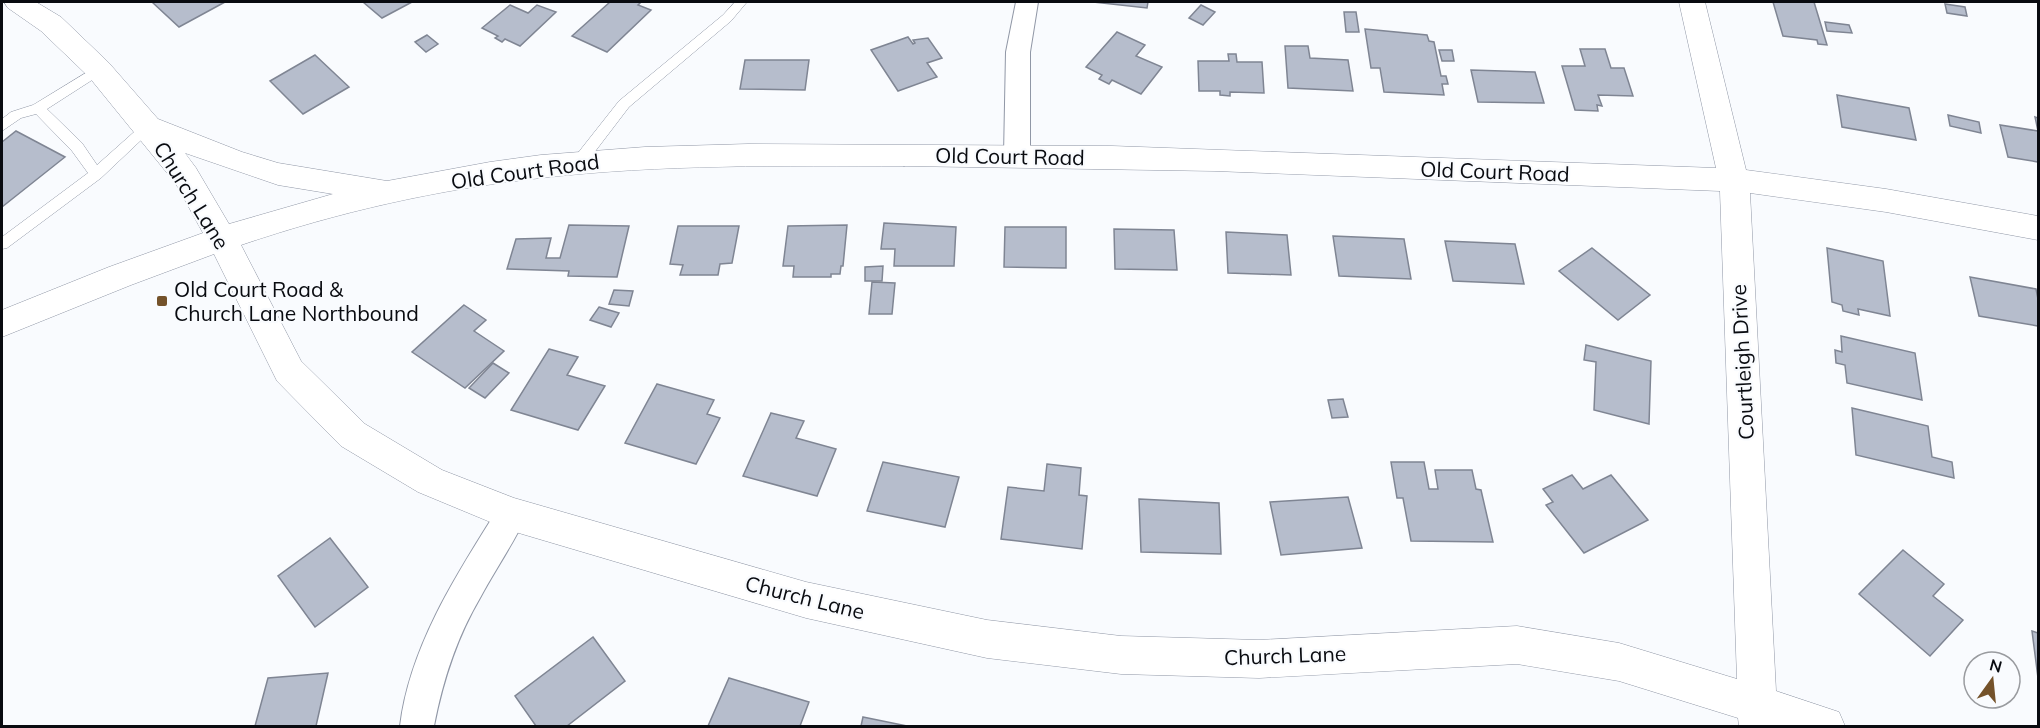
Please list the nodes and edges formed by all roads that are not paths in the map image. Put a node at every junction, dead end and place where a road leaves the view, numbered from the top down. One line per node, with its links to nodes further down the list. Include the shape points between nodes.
1 (17, 2): 5 (street, Church Lane, via 51,24)
2 (741, 2): 10 (lane, via 624,104)
3 (1027, 2): 9 (street, via 1018,52)
4 (1692, 2): 12 (street, Courtleigh Drive)
5 (99, 70): 6 (lane); 8 (street, Church Lane)
6 (38, 108): 7 (lane); 11 (lane, via 77,147)
7 (2, 126)
8 (148, 127): 11 (lane); 13 (street, via 278,174); 15 (street, Church Lane, via 186,176)
9 (1017, 155): 10 (street, Old Court Road, via 696,155); 12 (street, Old Court Road)
10 (579, 162): 13 (street, Old Court Road)
11 (96, 174): 16 (lane)
12 (1734, 180): 14 (street, Old Court Road, via 1808,187); 19 (street, Courtleigh Drive)
13 (392, 192): 15 (street, Old Court Road)
14 (2038, 228)
15 (222, 239): 17 (street, Old Court Road, via 102,281); 18 (street, Church Lane, via 289,371 353,435 430,481)
16 (2, 244)
17 (2, 324)
18 (512, 514): 19 (street, Church Lane, via 806,600 987,639 1121,655 1259,659 1518,645 1619,662); 20 (street, via 462,597 440,645)
19 (1758, 716): 21 (street, Church Lane)
20 (417, 726)
21 (1825, 726)

